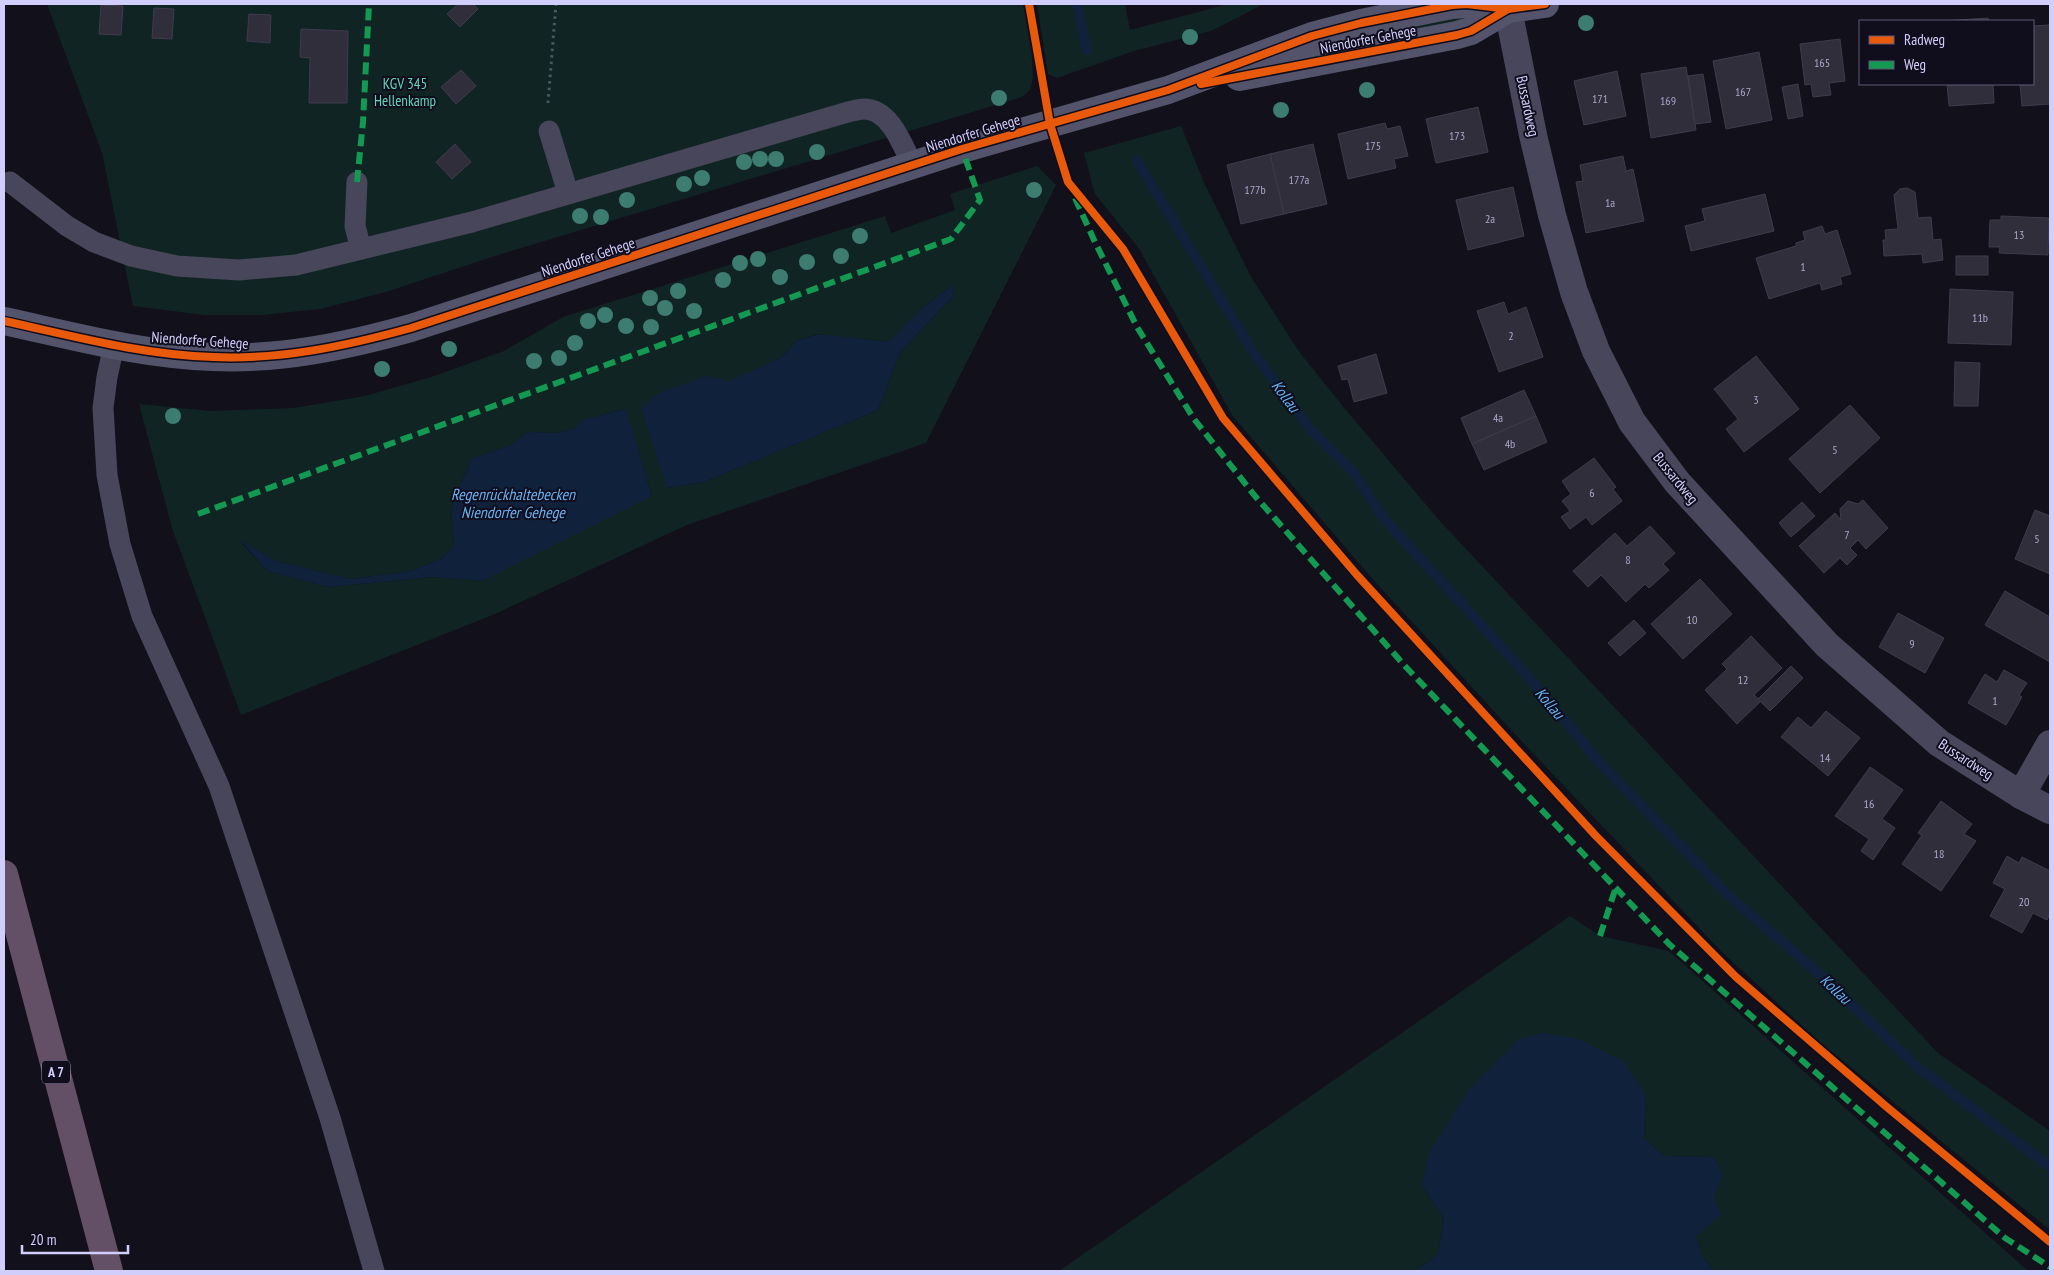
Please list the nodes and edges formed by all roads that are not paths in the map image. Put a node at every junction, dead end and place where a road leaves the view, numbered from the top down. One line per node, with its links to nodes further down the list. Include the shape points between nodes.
1 (1545, 4): 2 (street, Niendorfer Gehege)
2 (1508, 9): 4 (street, Niendorfer Gehege, via 1471,31 1457,35 1168,90); 12 (street, Bussardweg, via 1533,135 1574,292 1596,351 1632,422 1677,482 1827,645 1939,742)
3 (549, 131): 7 (lane)
4 (913, 166): 7 (lane, via 890,124 880,114 865,109); 10 (street, Niendorfer Gehege, via 357,343 262,357 164,353)
5 (10, 182): 8 (lane, via 67,226 94,242 130,256 177,266 239,270 296,264)
6 (357, 182): 8 (lane, via 355,226)
7 (568, 193): 8 (lane, via 472,222)
8 (361, 249)
9 (4, 322): 10 (street, Niendorfer Gehege)
10 (114, 345): 16 (lane, via 104,408 107,476 120,544 142,616 219,786 330,1118)
11 (2050, 744): 12 (street)
12 (2021, 794): 13 (street, Bussardweg)
13 (2050, 810)
14 (4, 874): 15 (highway, A 7)
15 (109, 1271)
16 (374, 1271)

